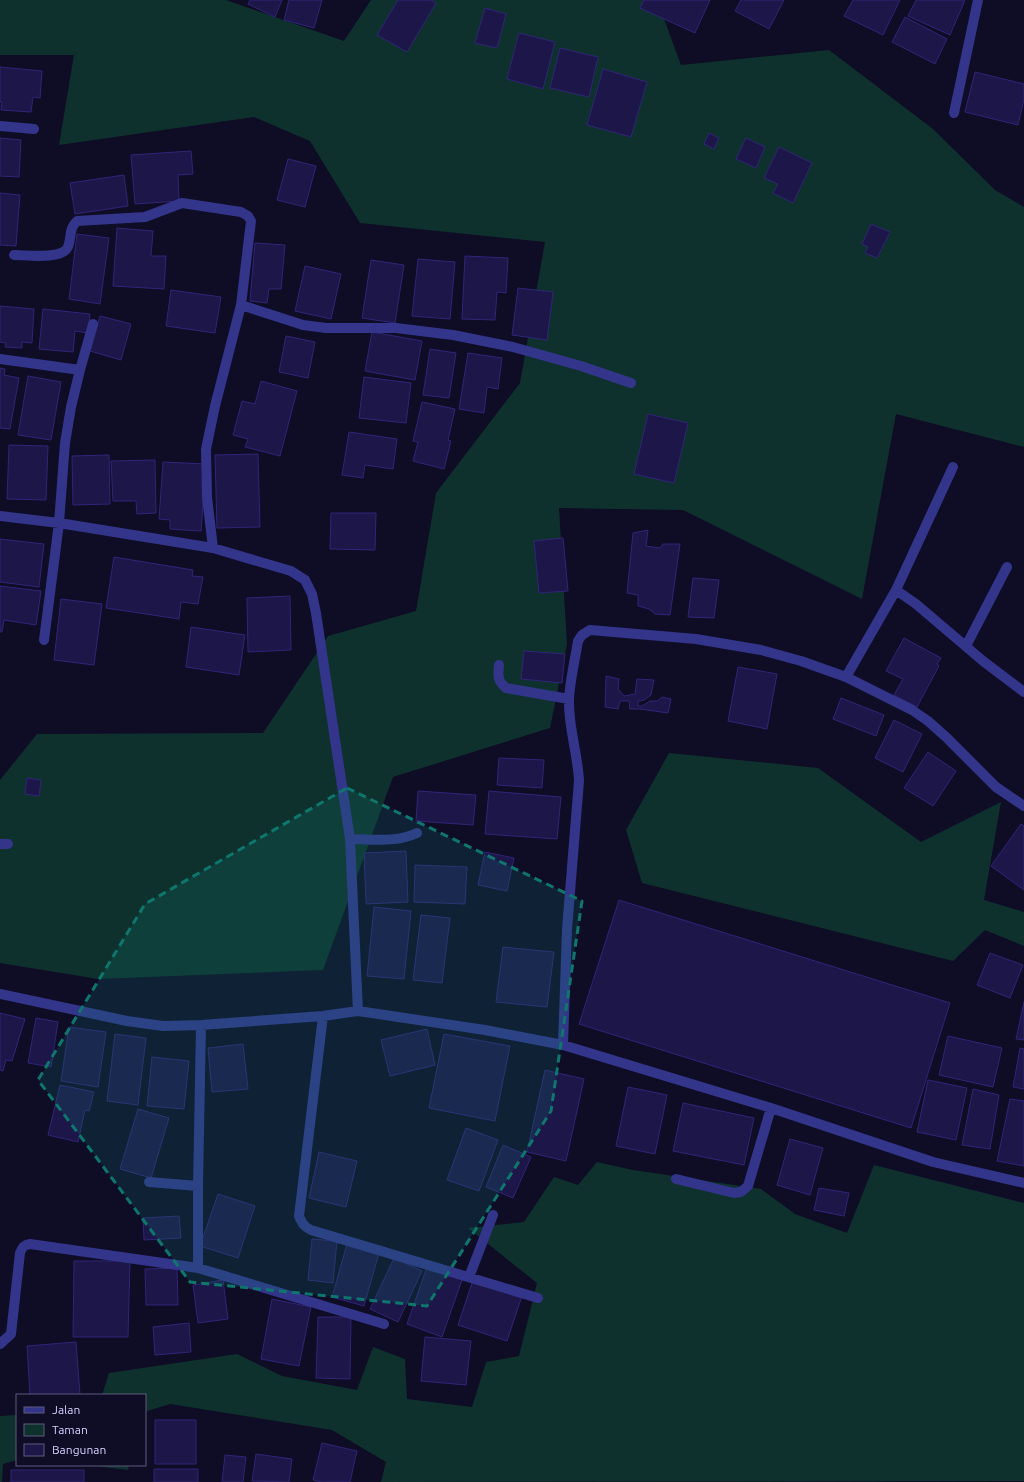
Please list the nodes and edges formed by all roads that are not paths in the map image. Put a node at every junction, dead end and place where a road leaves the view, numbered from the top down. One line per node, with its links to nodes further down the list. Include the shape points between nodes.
1 (978, 0): 2 (street)
2 (954, 113)
3 (0, 126): 4 (street)
4 (34, 129)
5 (14, 255): 6 (street, via 56,256 63,253 68,247 72,226 77,221 145,217 182,204 241,212 251,221)
6 (241, 305): 10 (street, via 303,325 326,328 396,328 453,335 514,347); 14 (street, via 206,449)
7 (93, 324): 9 (street)
8 (0, 359): 9 (street)
9 (80, 370): 13 (street, via 71,407)
10 (632, 383)
11 (953, 467): 16 (street)
12 (0, 516): 13 (street)
13 (58, 523): 14 (street); 17 (street)
14 (212, 548): 25 (street, via 291,571 305,580 312,594)
15 (1007, 567): 18 (street)
16 (896, 590): 18 (street); 20 (street)
17 (44, 640)
18 (966, 646): 21 (street)
19 (499, 665): 22 (street, via 498,677 506,688)
20 (846, 678): 22 (street, via 801,661 761,650 696,639 590,630 579,637); 23 (street, via 912,710 928,721 996,787)
21 (1024, 692)
22 (569, 700): 30 (street, via 579,781 567,929)
23 (1024, 806)
24 (417, 833): 25 (street, via 396,840)
25 (350, 839): 27 (street)
26 (0, 994): 29 (street, via 127,1021 163,1026)
27 (358, 1011): 28 (street); 30 (street, via 485,1030)
28 (323, 1016): 29 (street); 38 (street, via 299,1216 302,1223 311,1230)
29 (201, 1025): 35 (street)
30 (563, 1045): 31 (street)
31 (772, 1108): 32 (street, via 748,1186 742,1192 734,1193); 34 (street, via 933,1162)
32 (676, 1180)
33 (149, 1182): 35 (street)
34 (1024, 1183)
35 (198, 1186): 37 (street)
36 (493, 1215): 38 (street)
37 (198, 1268): 40 (street); 41 (street, via 25,1245 20,1253 11,1334)
38 (469, 1278): 39 (street)
39 (538, 1298)
40 (384, 1324)
41 (0, 1344)

